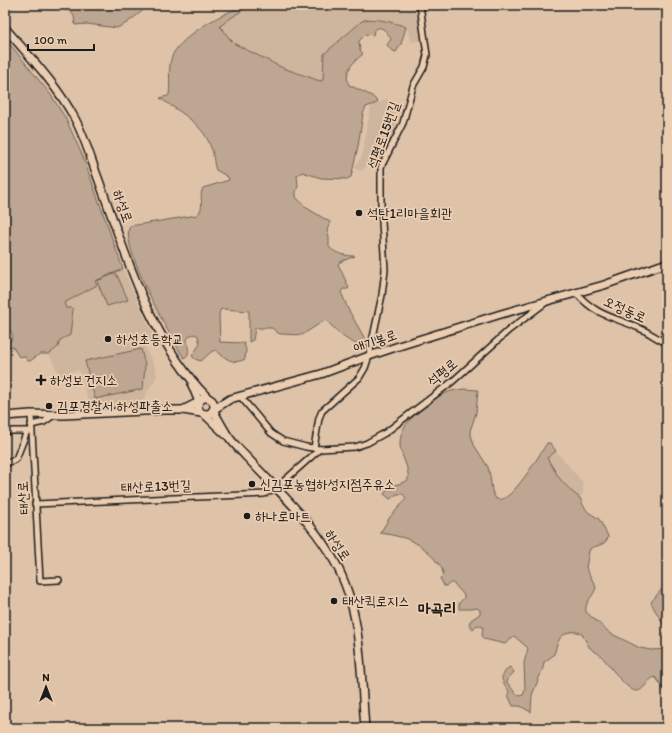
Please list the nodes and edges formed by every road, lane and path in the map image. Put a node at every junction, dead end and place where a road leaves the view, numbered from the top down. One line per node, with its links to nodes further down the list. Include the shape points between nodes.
1 (420, 5): 7 (street, 석평로15번길, via 427,55 424,68 413,86 403,123 381,167 380,198 385,270)
2 (5, 28): 8 (street, 하성로, via 58,91 76,120 148,308)
3 (667, 263): 4 (street, 석평로)
4 (576, 293): 5 (street, 석평로); 6 (street, 오정동로, via 603,315 639,328)
5 (548, 301): 7 (street, 애기봉로); 23 (street, 석평로, via 509,330 453,381 376,439 355,447)
6 (667, 343)
7 (369, 356): 9 (street, 애기봉로, via 322,374); 22 (street, 석평로15번길, via 359,378 322,411)
8 (190, 379): 10 (street, 하성로); 12 (street)
9 (240, 396): 11 (street, 애기봉로); 22 (street, 석평로, via 277,438 290,444)
10 (209, 399): 11 (street); 12 (street, via 203,398); 14 (street, via 214,404)
11 (230, 399): 14 (street, 애기봉로)
12 (199, 402): 13 (street); 16 (street, via 198,409)
13 (183, 410): 16 (street); 17 (street)
14 (213, 410): 16 (street, via 209,414); 21 (street, 하성로)
15 (31, 414): 17 (street); 18 (street); 19 (street, 태산로)
16 (202, 414): 21 (street)
17 (54, 415): 19 (street)
18 (5, 416)
19 (30, 429): 20 (street); 24 (street, 태산로, via 16,459); 26 (street, 태산로)
20 (5, 433)
21 (229, 438): 25 (street, 하성로)
22 (314, 448): 23 (street, 석평로)
23 (320, 449): 25 (street)
24 (5, 464)
25 (276, 488): 26 (street, 태산로13번길, via 264,494); 28 (street, 하성로, via 325,546 340,571 348,592 358,636)
26 (35, 504): 27 (street, 태산로, via 40,581)
27 (59, 580)
28 (365, 728)

